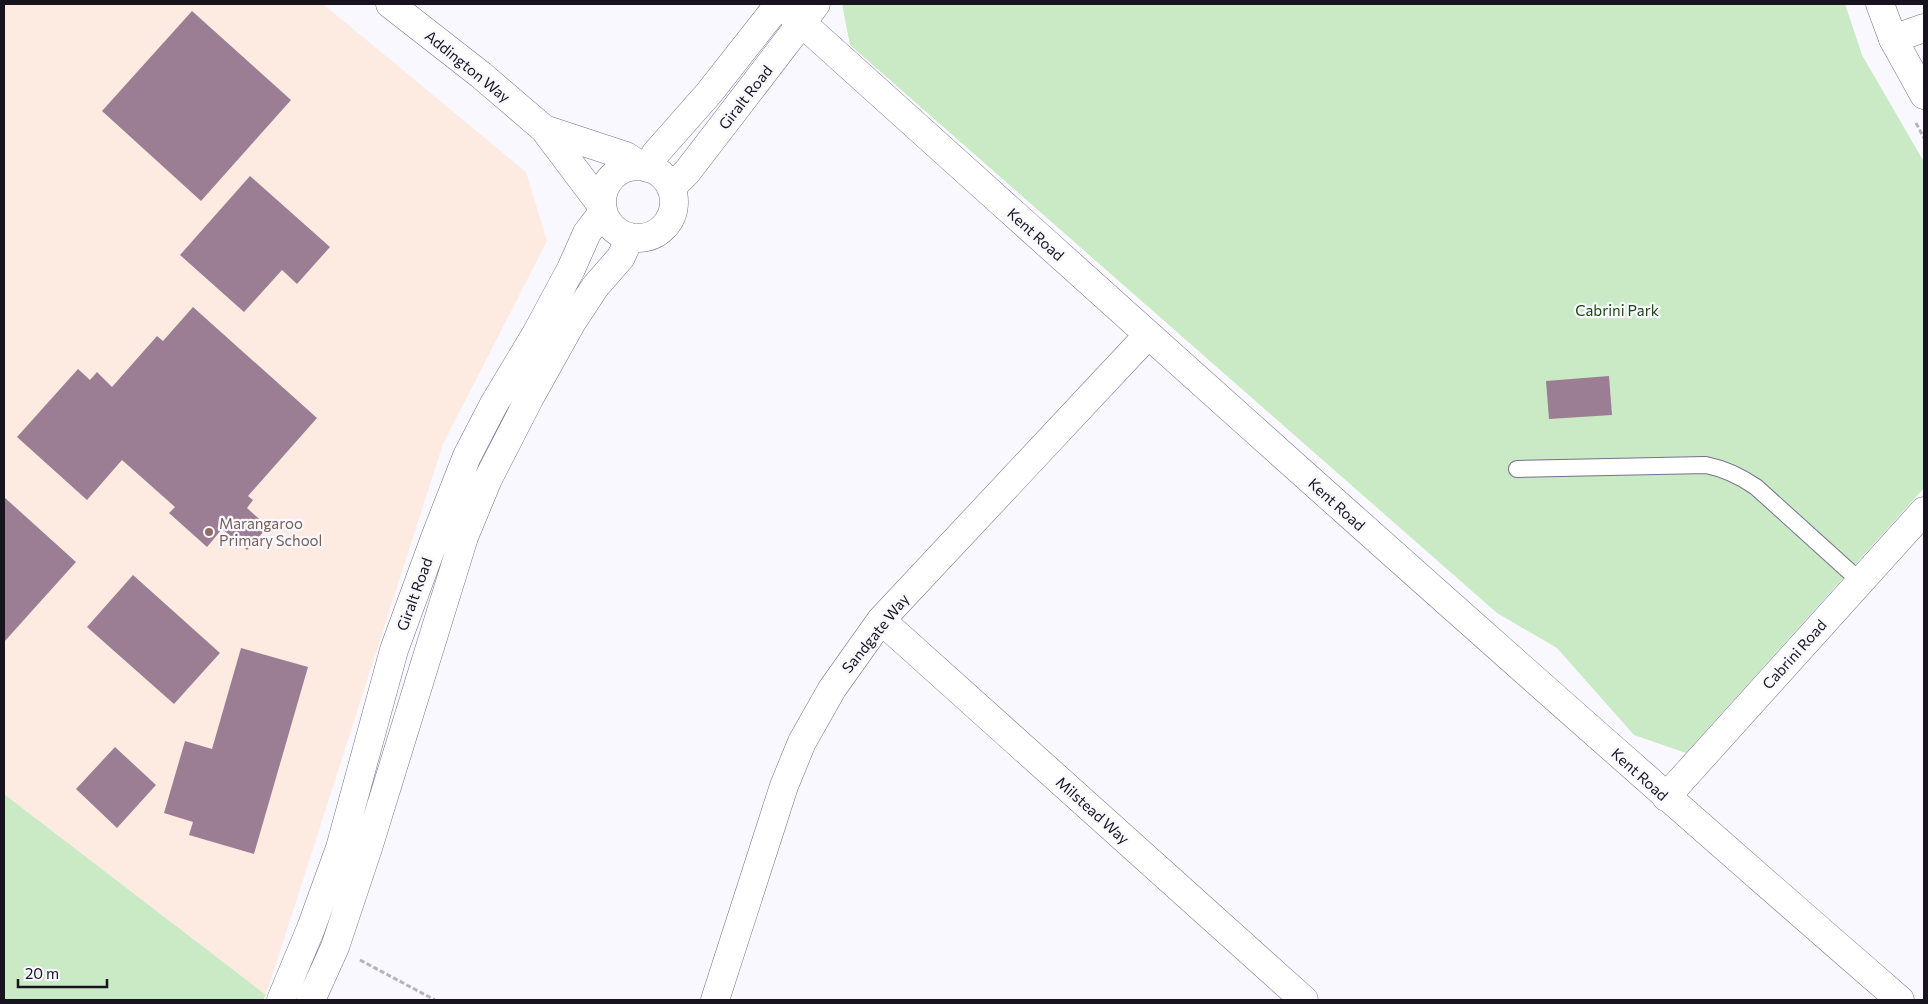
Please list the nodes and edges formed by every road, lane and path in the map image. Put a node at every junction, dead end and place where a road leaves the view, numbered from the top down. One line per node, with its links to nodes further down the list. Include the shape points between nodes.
1 (390, 4): 8 (street, Addington Way)
2 (779, 4): 4 (street, Kent Road); 9 (street, Giralt Road, via 709,93)
3 (1880, 4): 6 (street)
4 (809, 13): 10 (street, Giralt Road, via 687,172); 13 (street, Kent Road)
5 (1924, 28): 6 (street)
6 (1893, 39): 7 (street)
7 (1924, 95)
8 (544, 129): 9 (street, Addington Way, via 626,156); 11 (street, Addington Way)
9 (644, 167): 10 (street, via 664,178); 11 (street, via 622,170 612,177 603,194)
10 (671, 188): 12 (street, via 673,210 665,225 647,237)
11 (603, 209): 12 (street, via 613,228); 20 (street, Giralt Road, via 467,456 394,650 340,848)
12 (630, 237): 21 (street, Giralt Road, via 620,257 572,322 488,479 464,537 335,947)
13 (1148, 335): 17 (street, Sandgate Way); 18 (street, Kent Road)
14 (1517, 469): 16 (lane, via 1706,465 1722,468 1756,487)
15 (1924, 511): 16 (street, Cabrini Road)
16 (1860, 581): 18 (street, Cabrini Road)
17 (882, 620): 23 (street, Sandgate Way, via 832,689 802,742 784,786); 24 (street, Milstead Way)
18 (1666, 797): 25 (street, Kent Road)
19 (355, 957): 22 (path)
20 (281, 1000)
21 (311, 1000)
22 (435, 1000)
23 (715, 1000)
24 (1304, 1000)
25 (1900, 1000)

